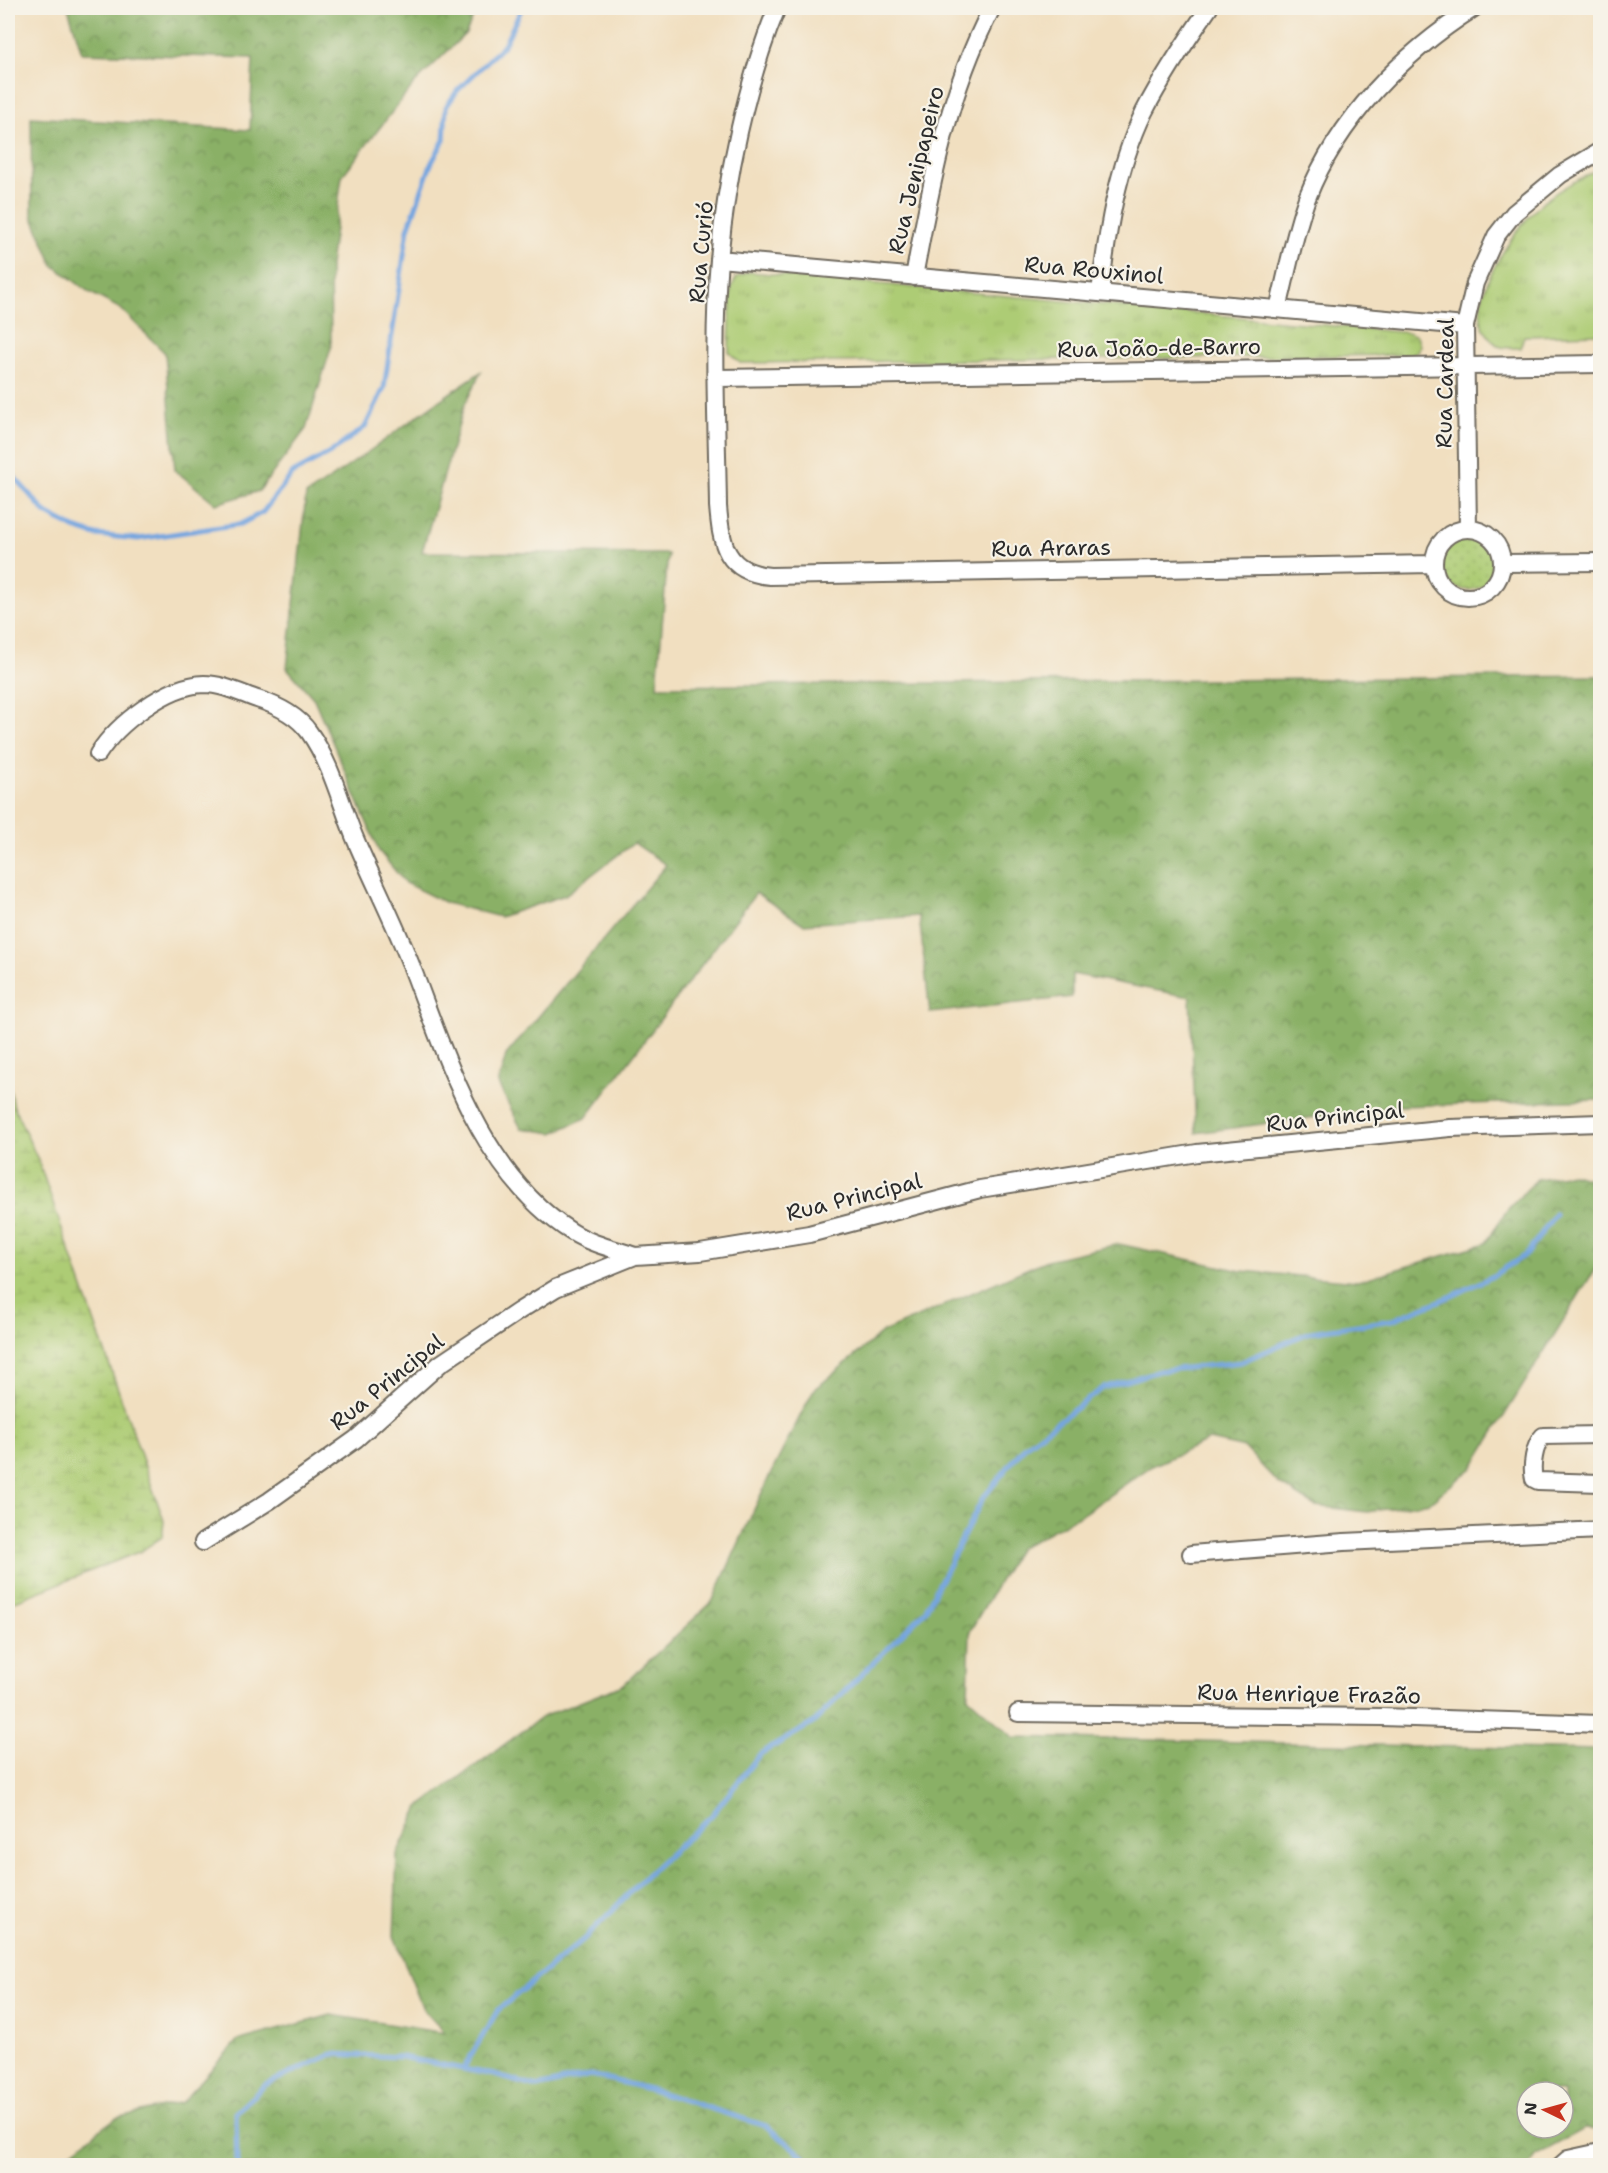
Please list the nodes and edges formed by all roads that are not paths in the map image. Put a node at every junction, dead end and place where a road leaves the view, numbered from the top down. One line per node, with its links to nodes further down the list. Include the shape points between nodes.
1 (777, 8): 6 (street, Rua Curió, via 739,139)
2 (992, 8): 7 (street, Rua Jenipapeiro, via 974,43 945,126)
3 (1209, 8): 8 (street, via 1143,114 1116,195)
4 (1474, 8): 9 (street, via 1415,51 1377,88 1341,136 1307,199)
5 (1600, 152): 10 (street, Rua Cardeal, via 1560,175 1514,213 1496,236 1484,260)
6 (719, 259): 7 (street, Rua Rouxinol); 13 (street, Rua Curió)
7 (914, 277): 8 (street, Rua Rouxinol)
8 (1100, 293): 9 (street, Rua Rouxinol)
9 (1278, 309): 10 (street, Rua Rouxinol)
10 (1465, 326): 12 (street, Rua Cardeal)
11 (1600, 364): 12 (street, Rua João-de-Barro)
12 (1465, 366): 13 (street, Rua João-de-Barro); 15 (street, Rua Cardeal)
13 (717, 378): 14 (street, Rua Curió)
14 (718, 506): 18 (street, Rua Araras, via 720,536 734,563 750,574 770,576)
15 (1468, 528): 17 (street, via 1488,535 1501,553); 18 (street, via 1457,530 1439,543)
16 (1600, 562): 17 (street)
17 (1502, 563): 18 (street, via 1494,586 1474,598 1451,594 1435,576)
18 (1433, 564)
19 (98, 754): 21 (street, via 110,736 134,715 170,694 197,685 226,688 269,703 288,712 308,730 325,756 465,1105 512,1175 539,1207 573,1233)
20 (1600, 1123): 21 (street, Rua Principal, via 1450,1128 1197,1153 980,1189 809,1234 700,1252)
21 (635, 1256): 25 (street, Rua Principal, via 556,1288 519,1311 440,1364 346,1446)
22 (1600, 1435): 23 (street, via 1543,1437 1536,1448 1532,1471 1539,1481)
23 (1600, 1483)
24 (1600, 1530): 26 (street)
25 (203, 1542)
26 (1191, 1554)
27 (1018, 1713): 28 (street, Rua Henrique Frazão)
28 (1600, 1724)
29 (1600, 2152): 30 (street, via 1568,2159)
30 (1560, 2166)

